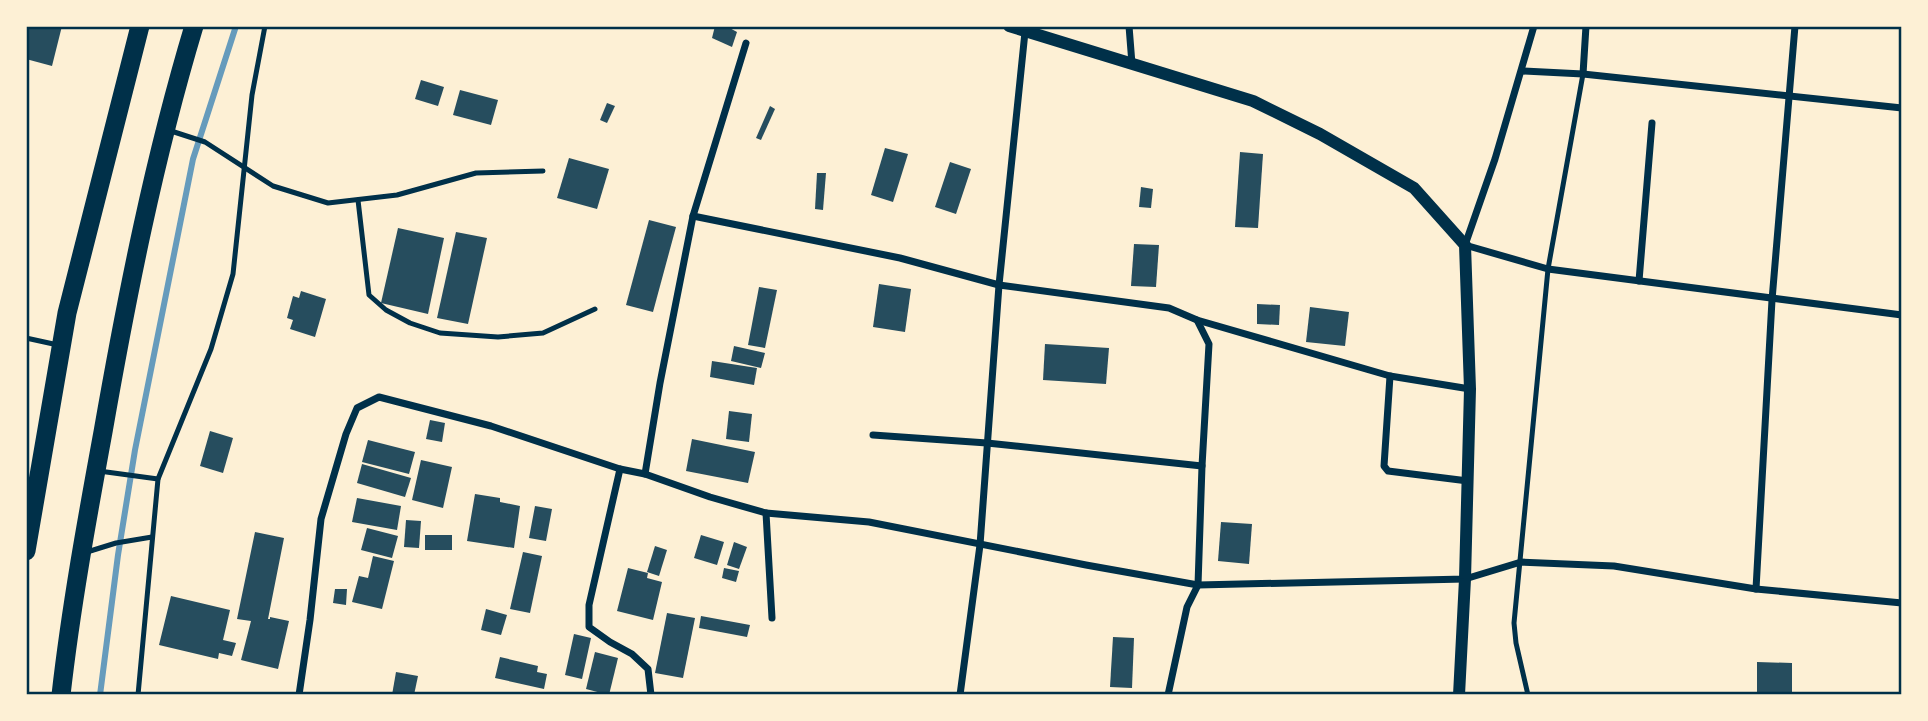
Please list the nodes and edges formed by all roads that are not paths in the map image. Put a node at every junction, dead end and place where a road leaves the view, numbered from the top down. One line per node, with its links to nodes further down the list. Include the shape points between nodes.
1 (140, 26): 31 (highway)
2 (194, 26): 17 (highway)
3 (265, 26): 18 (lane)
4 (1009, 26): 9 (street)
5 (1129, 26): 11 (street)
6 (1534, 26): 12 (street)
7 (1586, 26): 13 (street)
8 (1795, 26): 14 (street)
9 (1025, 32): 11 (street); 25 (street)
10 (746, 43): 21 (street)
11 (1132, 64): 22 (street, via 1253,101 1320,134 1413,188)
12 (1522, 71): 13 (street); 22 (street)
13 (1583, 74): 14 (street); 23 (lane)
14 (1788, 96): 15 (street); 26 (street)
15 (1902, 108)
16 (1652, 123): 24 (street)
17 (165, 129): 18 (lane, via 205,142); 38 (highway, via 127,298)
18 (244, 166): 20 (lane, via 273,186 328,203); 40 (lane, via 233,274 212,349)
19 (543, 171): 20 (lane, via 476,173 397,195)
20 (358, 200): 27 (lane, via 369,295 410,323 440,333 498,337 543,333)
21 (693, 216): 25 (street, via 900,258); 39 (street)
22 (1465, 245): 23 (street); 33 (street)
23 (1548, 269): 24 (street); 47 (lane)
24 (1639, 281): 26 (street)
25 (999, 285): 29 (street, via 1169,308); 35 (street)
26 (1772, 299): 28 (street); 50 (street)
27 (595, 309)
28 (1902, 316)
29 (1196, 320): 32 (street); 36 (street, via 1209,344)
30 (26, 338): 31 (lane)
31 (61, 346): 45 (highway)
32 (1390, 376): 33 (street); 41 (street, via 1385,469)
33 (1470, 389): 41 (street)
34 (873, 435): 35 (street)
35 (987, 443): 36 (street); 44 (street)
36 (1202, 466): 49 (street)
37 (620, 469): 39 (street); 55 (street, via 491,426 379,397 357,408 321,519); 56 (street, via 589,605 589,627 648,669)
38 (96, 470): 40 (lane); 46 (highway)
39 (645, 474): 42 (street)
40 (158, 480): 43 (lane)
41 (1468, 481): 48 (street)
42 (766, 513): 44 (street, via 869,522); 52 (street)
43 (152, 537): 46 (lane); 54 (lane)
44 (980, 545): 49 (street); 57 (street)
45 (26, 551)
46 (82, 554): 53 (highway)
47 (1521, 562): 48 (street); 50 (street, via 1614,566); 60 (lane, via 1514,623)
48 (1465, 579): 49 (street); 59 (street)
49 (1198, 585): 58 (street, via 1187,607)
50 (1756, 589): 51 (street)
51 (1902, 603)
52 (772, 618)
53 (61, 695)
54 (138, 695)
55 (299, 695)
56 (650, 695)
57 (960, 695)
58 (1168, 695)
59 (1459, 695)
60 (1528, 695)

